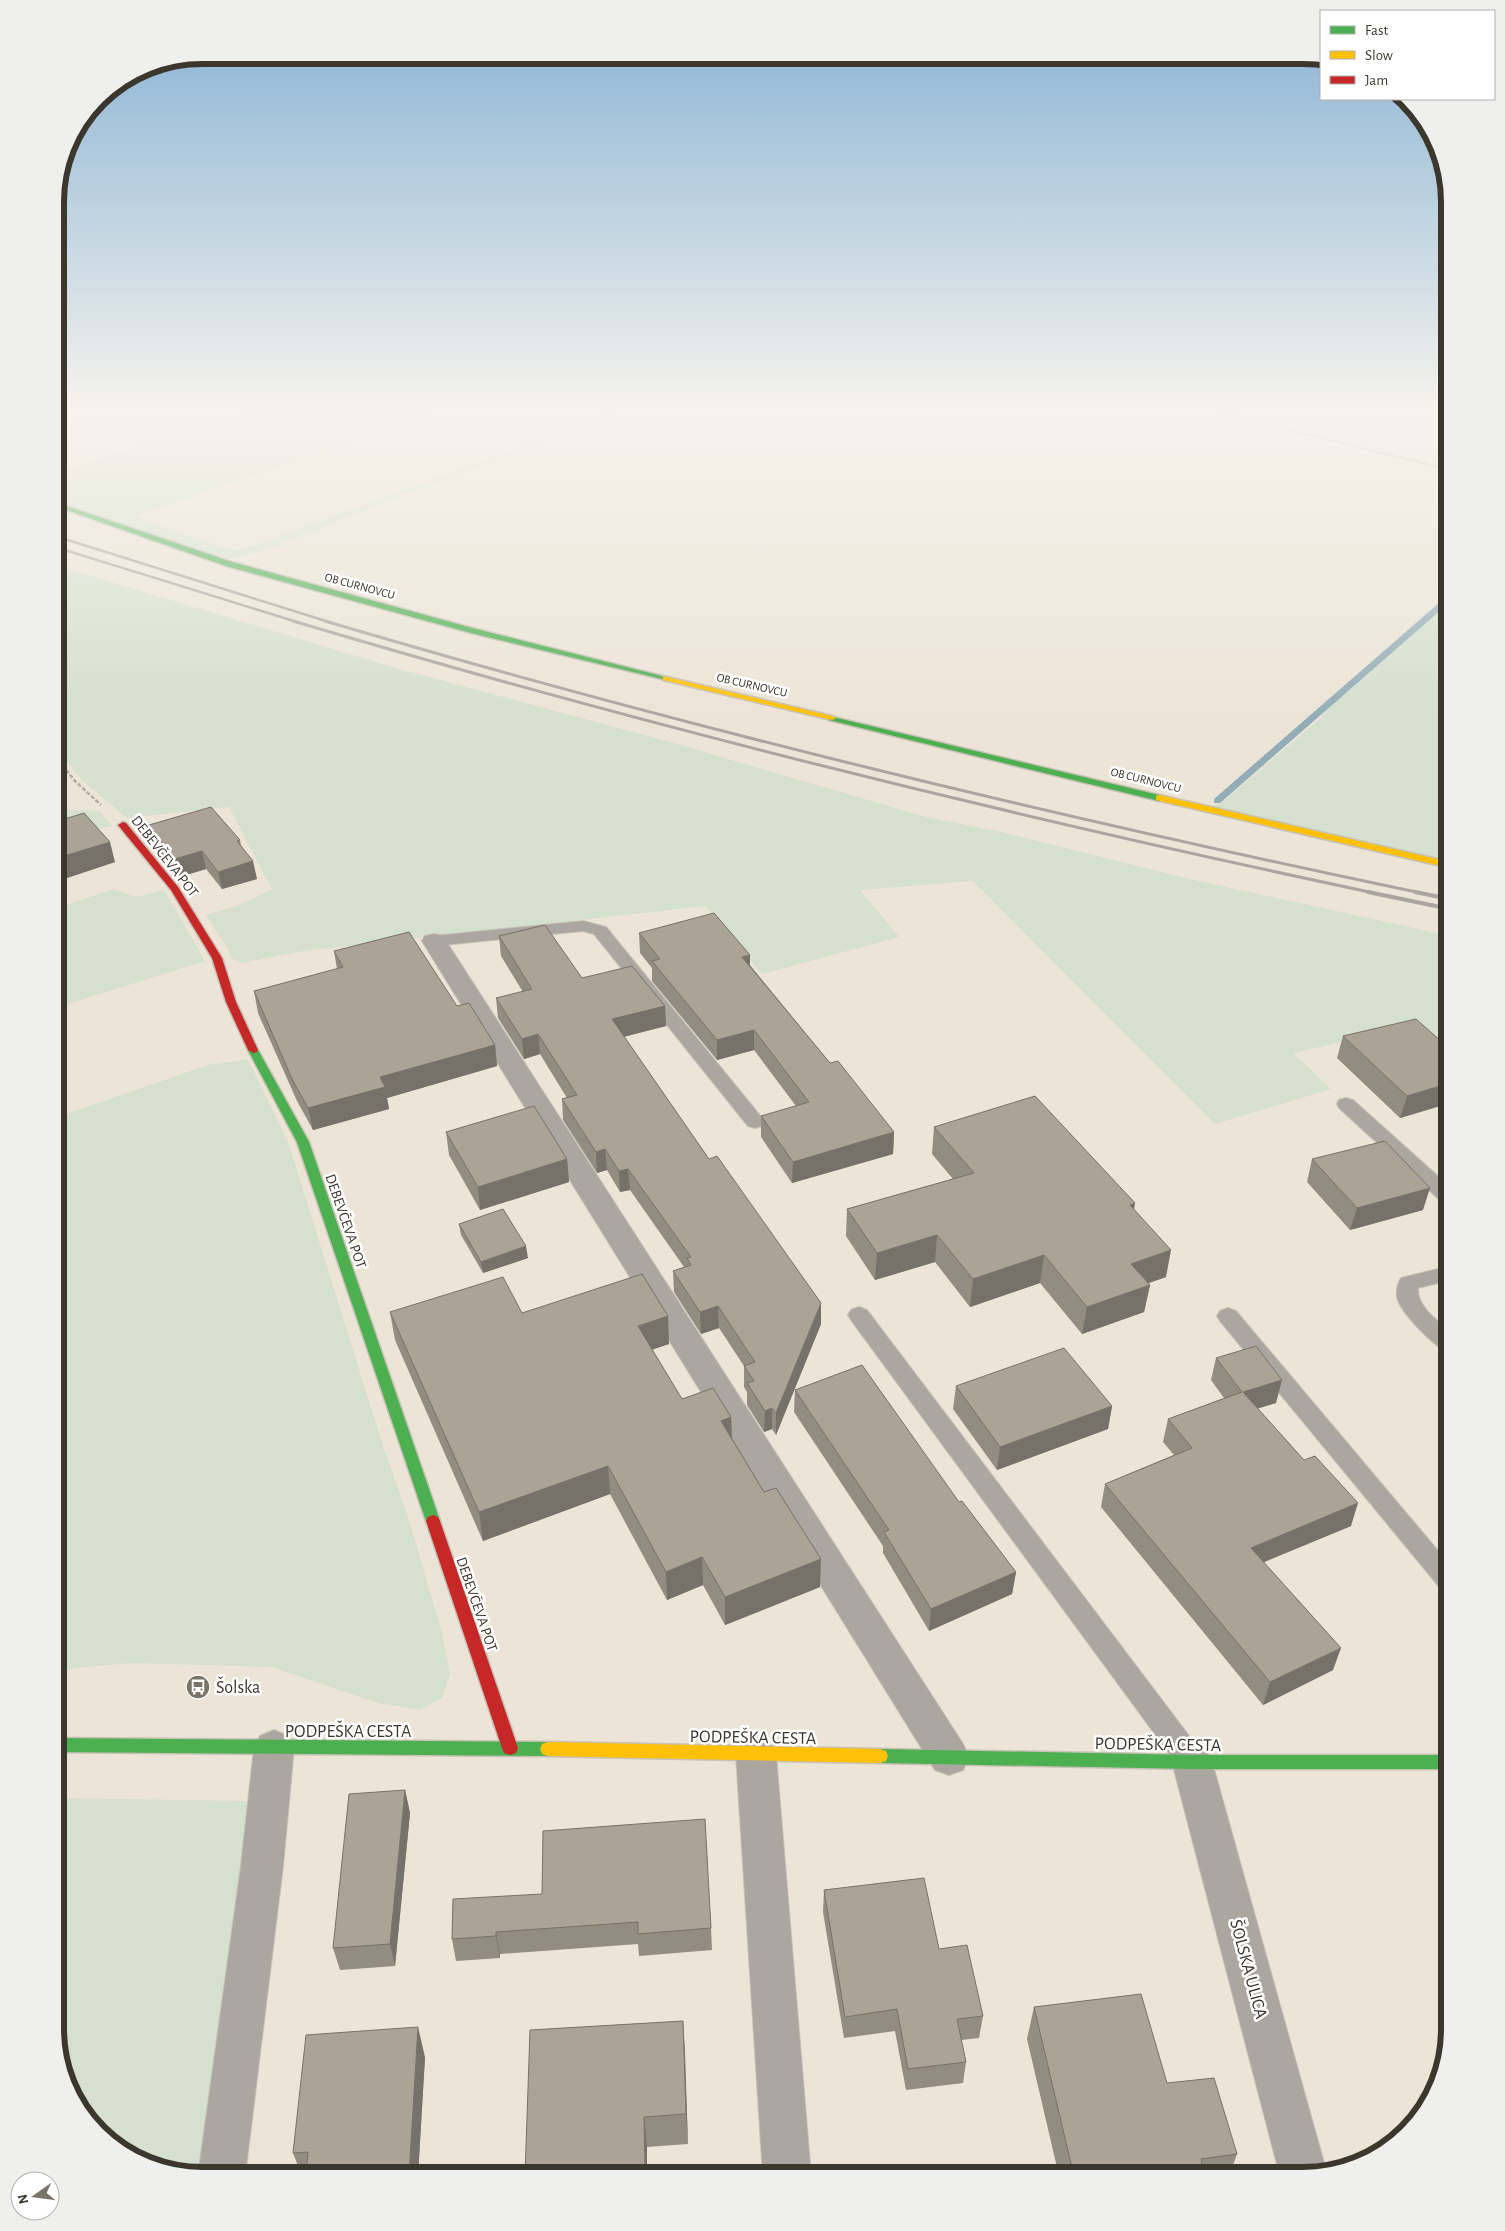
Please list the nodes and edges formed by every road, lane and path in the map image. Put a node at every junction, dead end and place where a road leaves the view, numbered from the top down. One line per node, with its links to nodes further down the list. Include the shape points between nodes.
1 (79, 512): 4 (street, OB CURNOVCU, via 229,564 474,631)
2 (64, 767): 3 (path, DEBEVČEVA POT)
3 (123, 825): 16 (street, DEBEVČEVA POT, via 175,889 217,958 231,1002 303,1142)
4 (1441, 863)
5 (434, 941): 7 (lane, via 583,926 600,930); 18 (street)
6 (1346, 1104): 8 (lane)
7 (755, 1122)
8 (1441, 1190)
9 (1441, 1275): 12 (lane, via 1408,1283 1407,1298)
10 (859, 1315): 19 (lane)
11 (1228, 1316): 13 (lane)
12 (1441, 1336)
13 (1441, 1571)
14 (64, 1745): 15 (street, PODPEŠKA CESTA)
15 (274, 1748): 16 (street, PODPEŠKA CESTA); 21 (street, via 262,1866)
16 (510, 1748): 17 (street, PODPEŠKA CESTA)
17 (756, 1755): 18 (street, PODPEŠKA CESTA); 22 (street)
18 (949, 1757): 19 (street, PODPEŠKA CESTA)
19 (1192, 1762): 20 (street, PODPEŠKA CESTA); 23 (street, ŠOLSKA ULICA)
20 (1441, 1762)
21 (222, 2167)
22 (786, 2167)
23 (1302, 2167)

